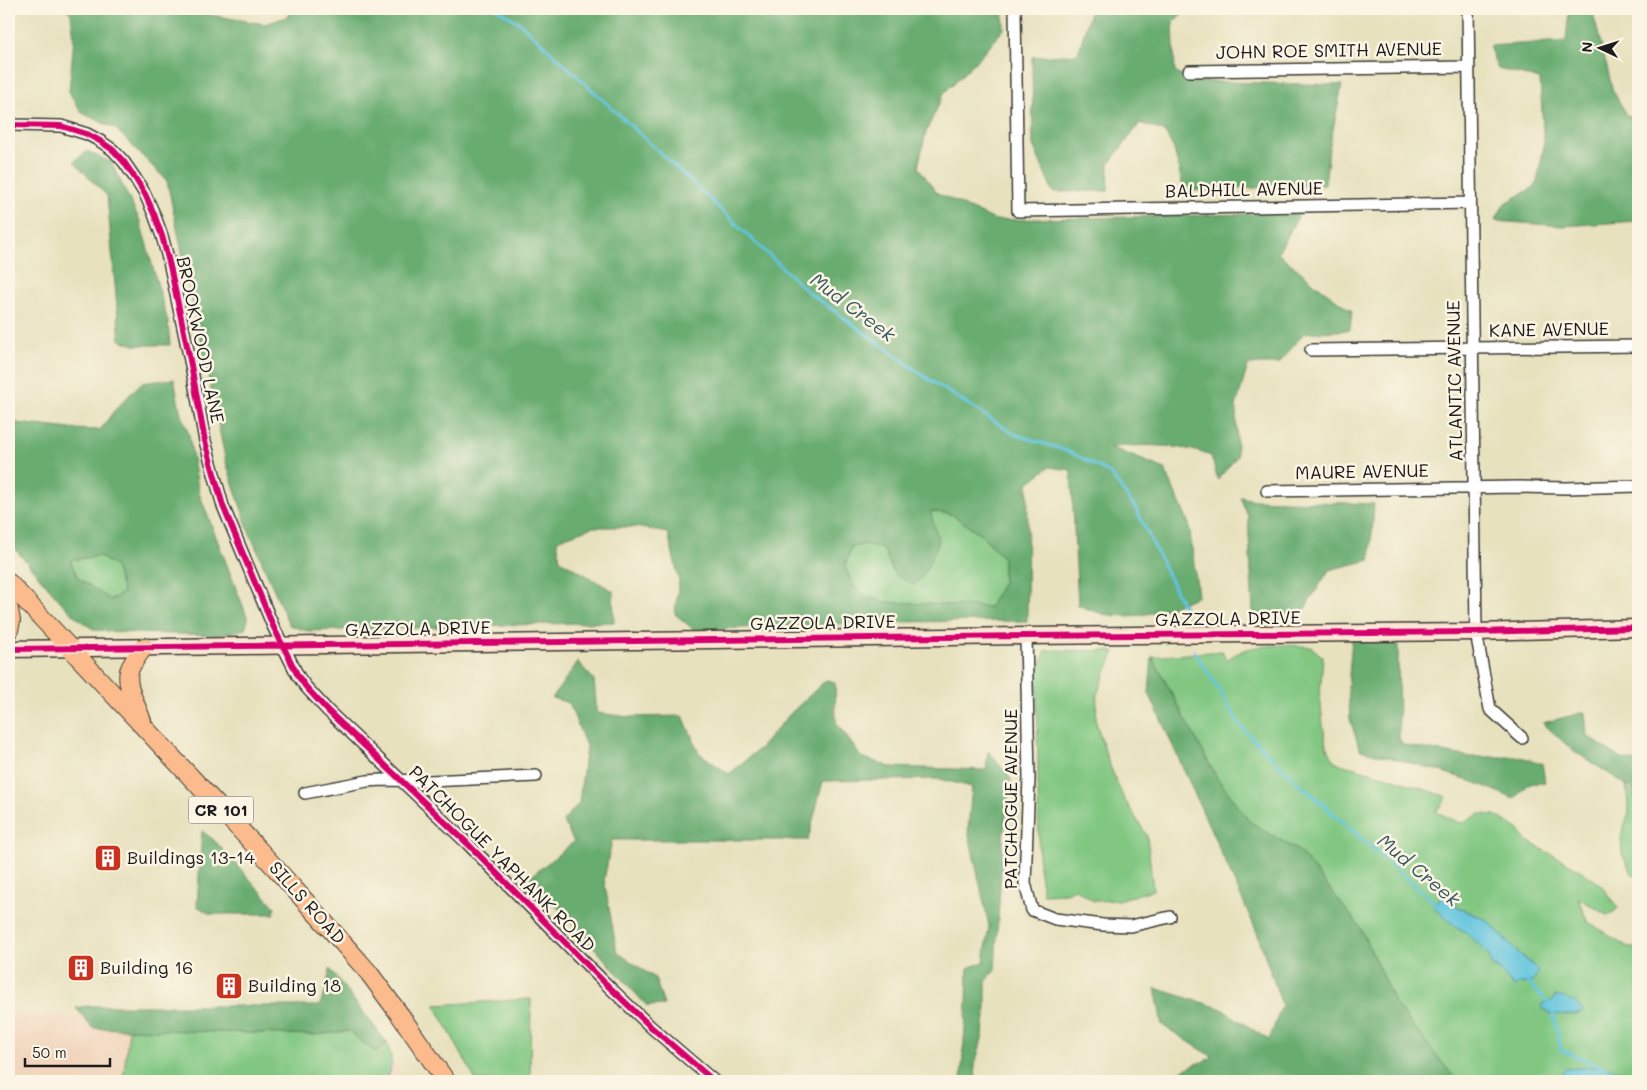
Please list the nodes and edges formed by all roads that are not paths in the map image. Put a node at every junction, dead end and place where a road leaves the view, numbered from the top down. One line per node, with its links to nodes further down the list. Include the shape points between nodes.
1 (1016, 9): 6 (street, BALDHILL AVENUE, via 1018,211)
2 (1468, 9): 3 (street, ATLANTIC AVENUE)
3 (1469, 67): 4 (street, JOHN ROE SMITH AVENUE); 6 (street, ATLANTIC AVENUE)
4 (1189, 70)
5 (9, 125): 19 (street, BROOKWOOD LANE, via 60,126 87,134 113,150 145,194 168,258 216,483 239,546)
6 (1470, 204): 8 (street, ATLANTIC AVENUE)
7 (1638, 346): 8 (street, KANE AVENUE)
8 (1472, 348): 9 (street, KANE AVENUE); 11 (street, ATLANTIC AVENUE)
9 (1311, 350)
10 (1638, 486): 11 (street, MAURE AVENUE)
11 (1474, 488): 12 (street, MAURE AVENUE); 17 (street, ATLANTIC AVENUE)
12 (1267, 491)
13 (9, 583): 21 (main road, SILLS ROAD / CR 101)
14 (9, 609): 16 (main road)
15 (1638, 628): 17 (street, GAZZOLA DRIVE)
16 (9, 630)
17 (1476, 632): 18 (street, GAZZOLA DRIVE); 24 (street, ATLANTIC AVENUE, via 1490,708)
18 (1026, 636): 19 (street, GAZZOLA DRIVE); 28 (street, PATCHOGUE AVENUE, via 1029,778 1025,883 1032,910 1055,919 1103,925 1131,926)
19 (284, 646): 20 (street, GAZZOLA DRIVE); 26 (street, PATCHOGUE YAPHANK ROAD, via 298,676 313,696)
20 (144, 647): 21 (street, GAZZOLA DRIVE); 23 (main road, via 128,676)
21 (69, 648): 22 (street, GAZZOLA DRIVE); 23 (main road, SILLS ROAD / CR 101)
22 (9, 649)
23 (145, 728): 29 (main road, SILLS ROAD / CR 101, via 341,941 395,1008)
24 (1522, 738)
25 (536, 776): 26 (street)
26 (401, 780): 27 (street, via 367,781); 30 (street, PATCHOGUE YAPHANK ROAD, via 604,982)
27 (305, 793)
28 (1170, 917)
29 (446, 1081)
30 (714, 1081)

